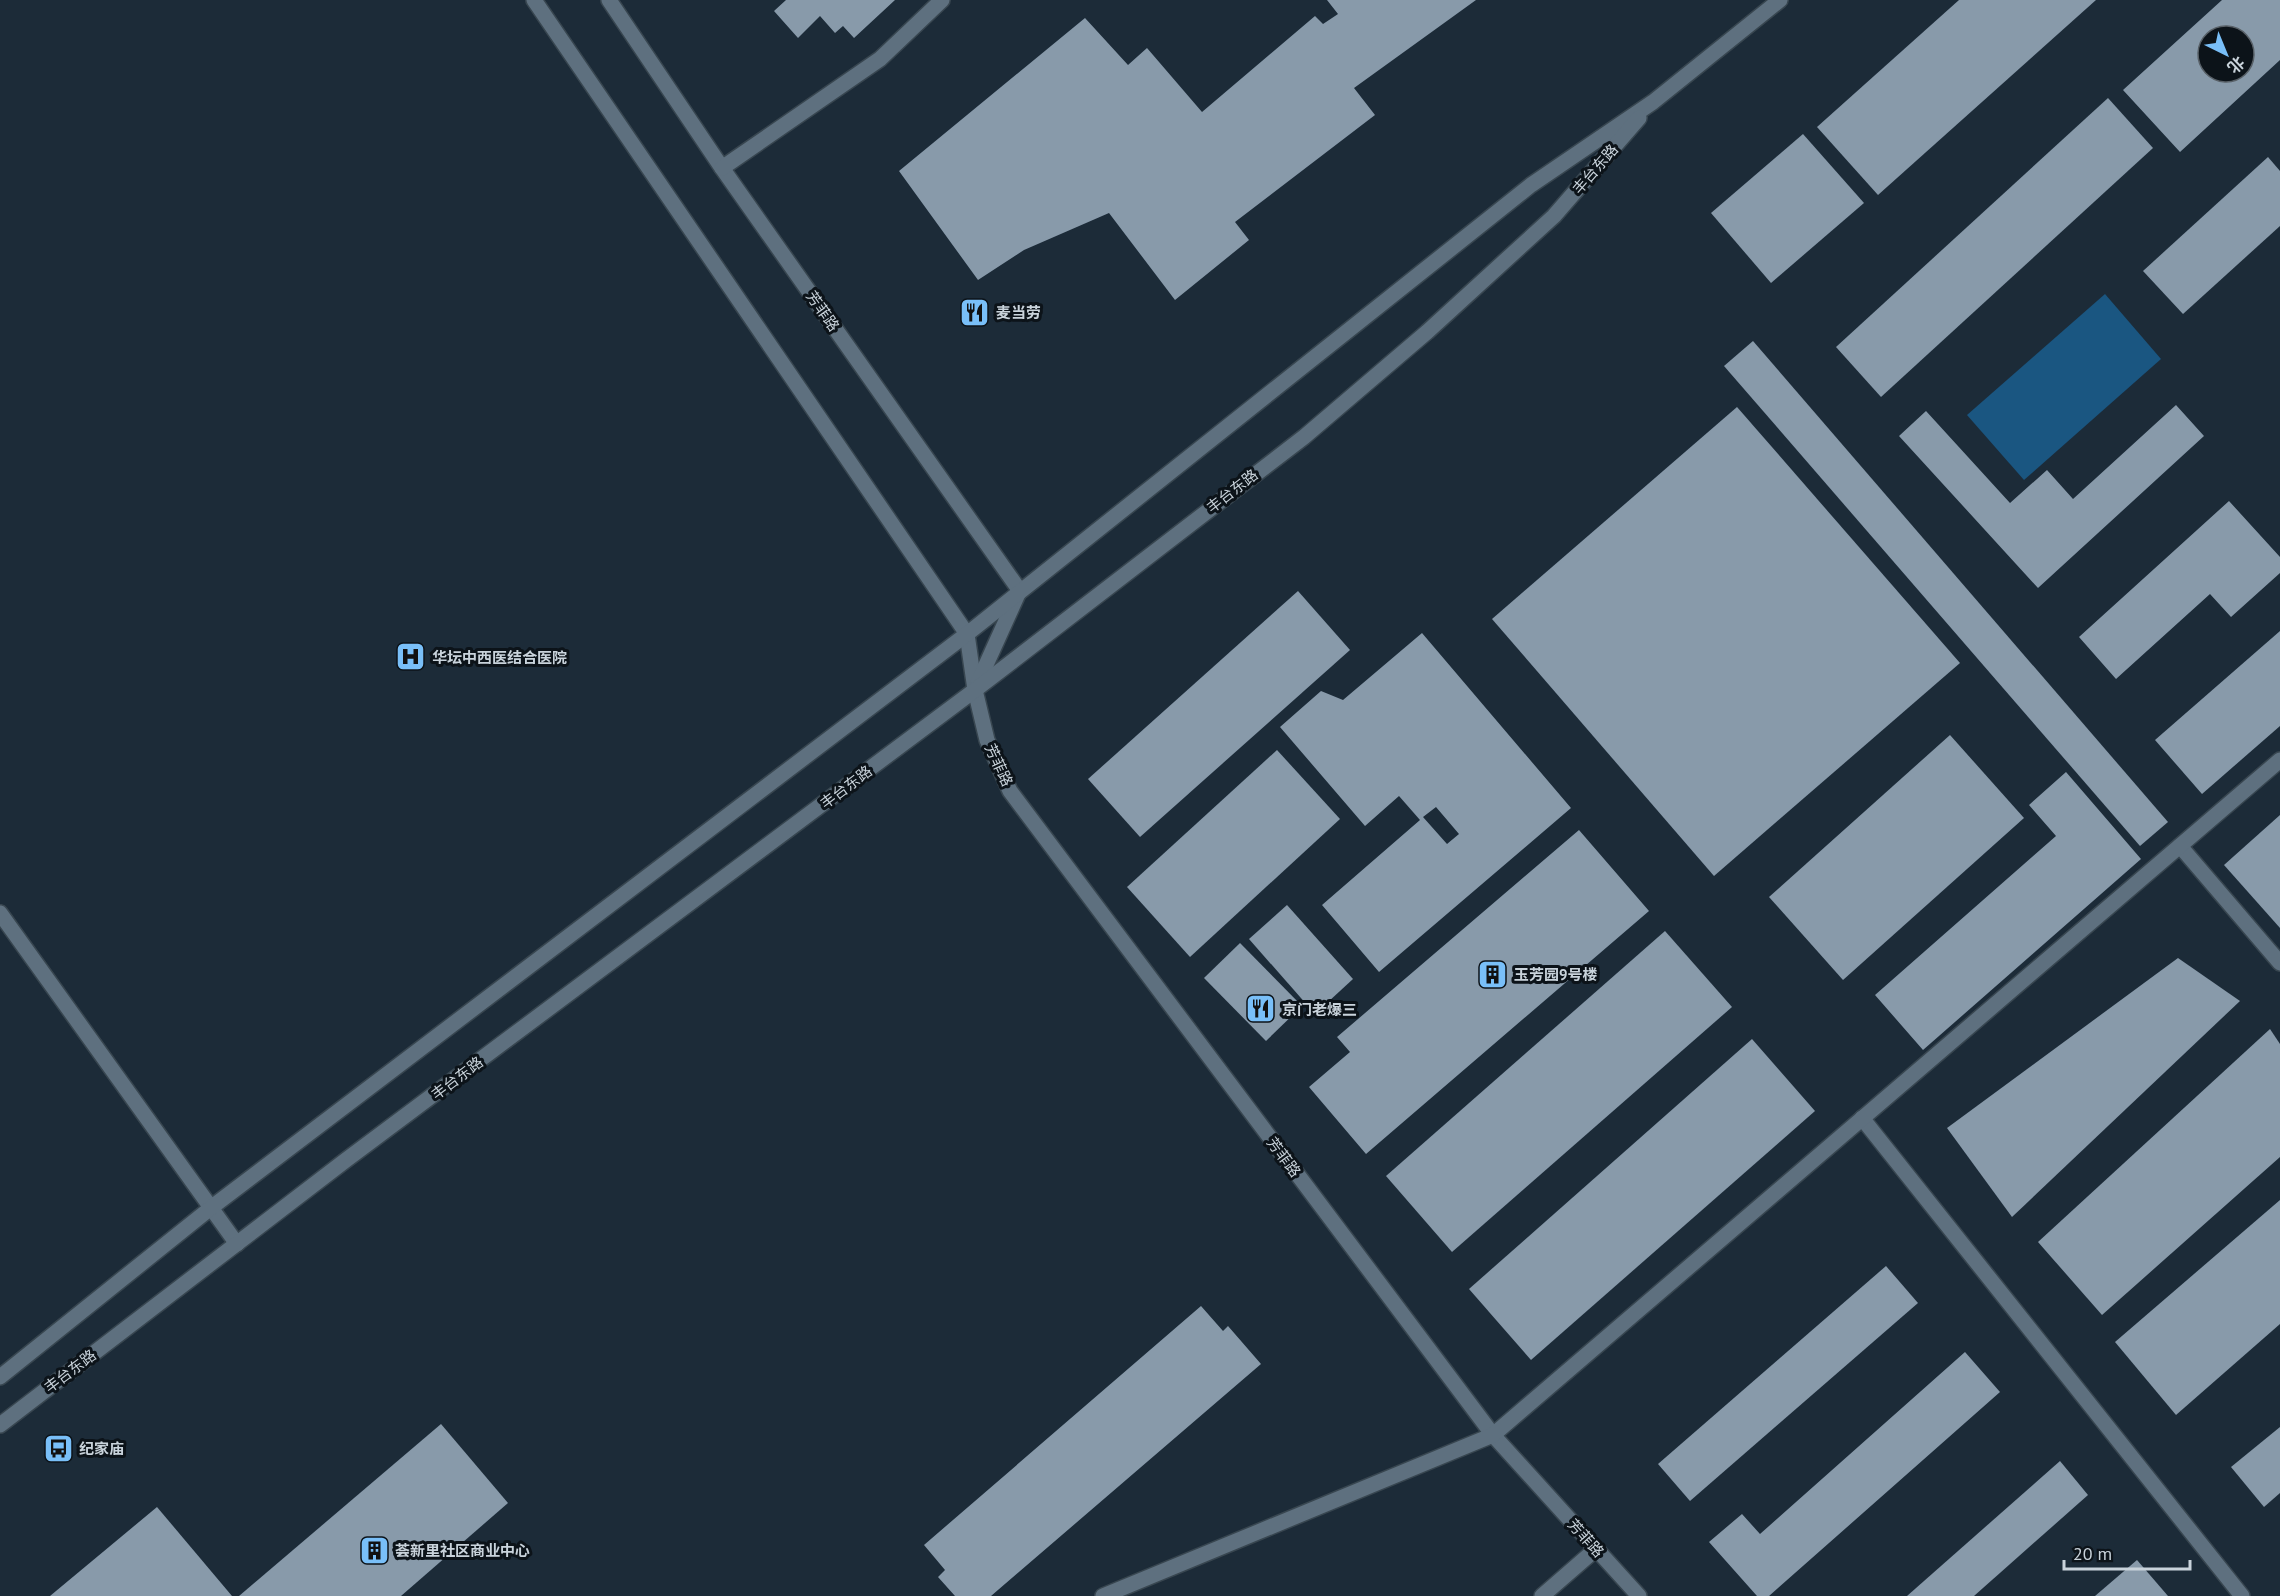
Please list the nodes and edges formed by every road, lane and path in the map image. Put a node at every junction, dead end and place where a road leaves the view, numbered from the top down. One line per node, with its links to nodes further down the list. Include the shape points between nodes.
1 (534, 0): 8 (street, 芳菲路)
2 (609, 0): 6 (street, 芳菲路)
3 (942, 0): 6 (street, via 880,59)
4 (1780, 0): 5 (street, 丰台东路)
5 (1653, 102): 7 (street, 丰台东路, via 1531,185); 9 (street, 丰台东路, via 1554,216 1427,332 1304,436)
6 (723, 168): 7 (street, 芳菲路)
7 (1020, 591): 8 (street, 丰台东路); 9 (street)
8 (967, 634): 9 (street, 芳菲路); 15 (street, 丰台东路)
9 (975, 690): 16 (street, 丰台东路); 19 (street, 芳菲路, via 987,740 1010,791)
10 (2280, 760): 11 (street)
11 (2180, 846): 13 (street); 14 (street)
12 (0, 913): 15 (street)
13 (2280, 963)
14 (1863, 1118): 19 (street); 24 (street)
15 (212, 1207): 16 (street); 17 (street, 丰台东路)
16 (237, 1244): 18 (street, 丰台东路)
17 (0, 1377)
18 (0, 1425)
19 (1493, 1436): 20 (street, 芳菲路); 21 (street)
20 (1596, 1549): 22 (street); 23 (street, 芳菲路)
21 (1103, 1596)
22 (1542, 1596)
23 (1639, 1596)
24 (2242, 1596)

